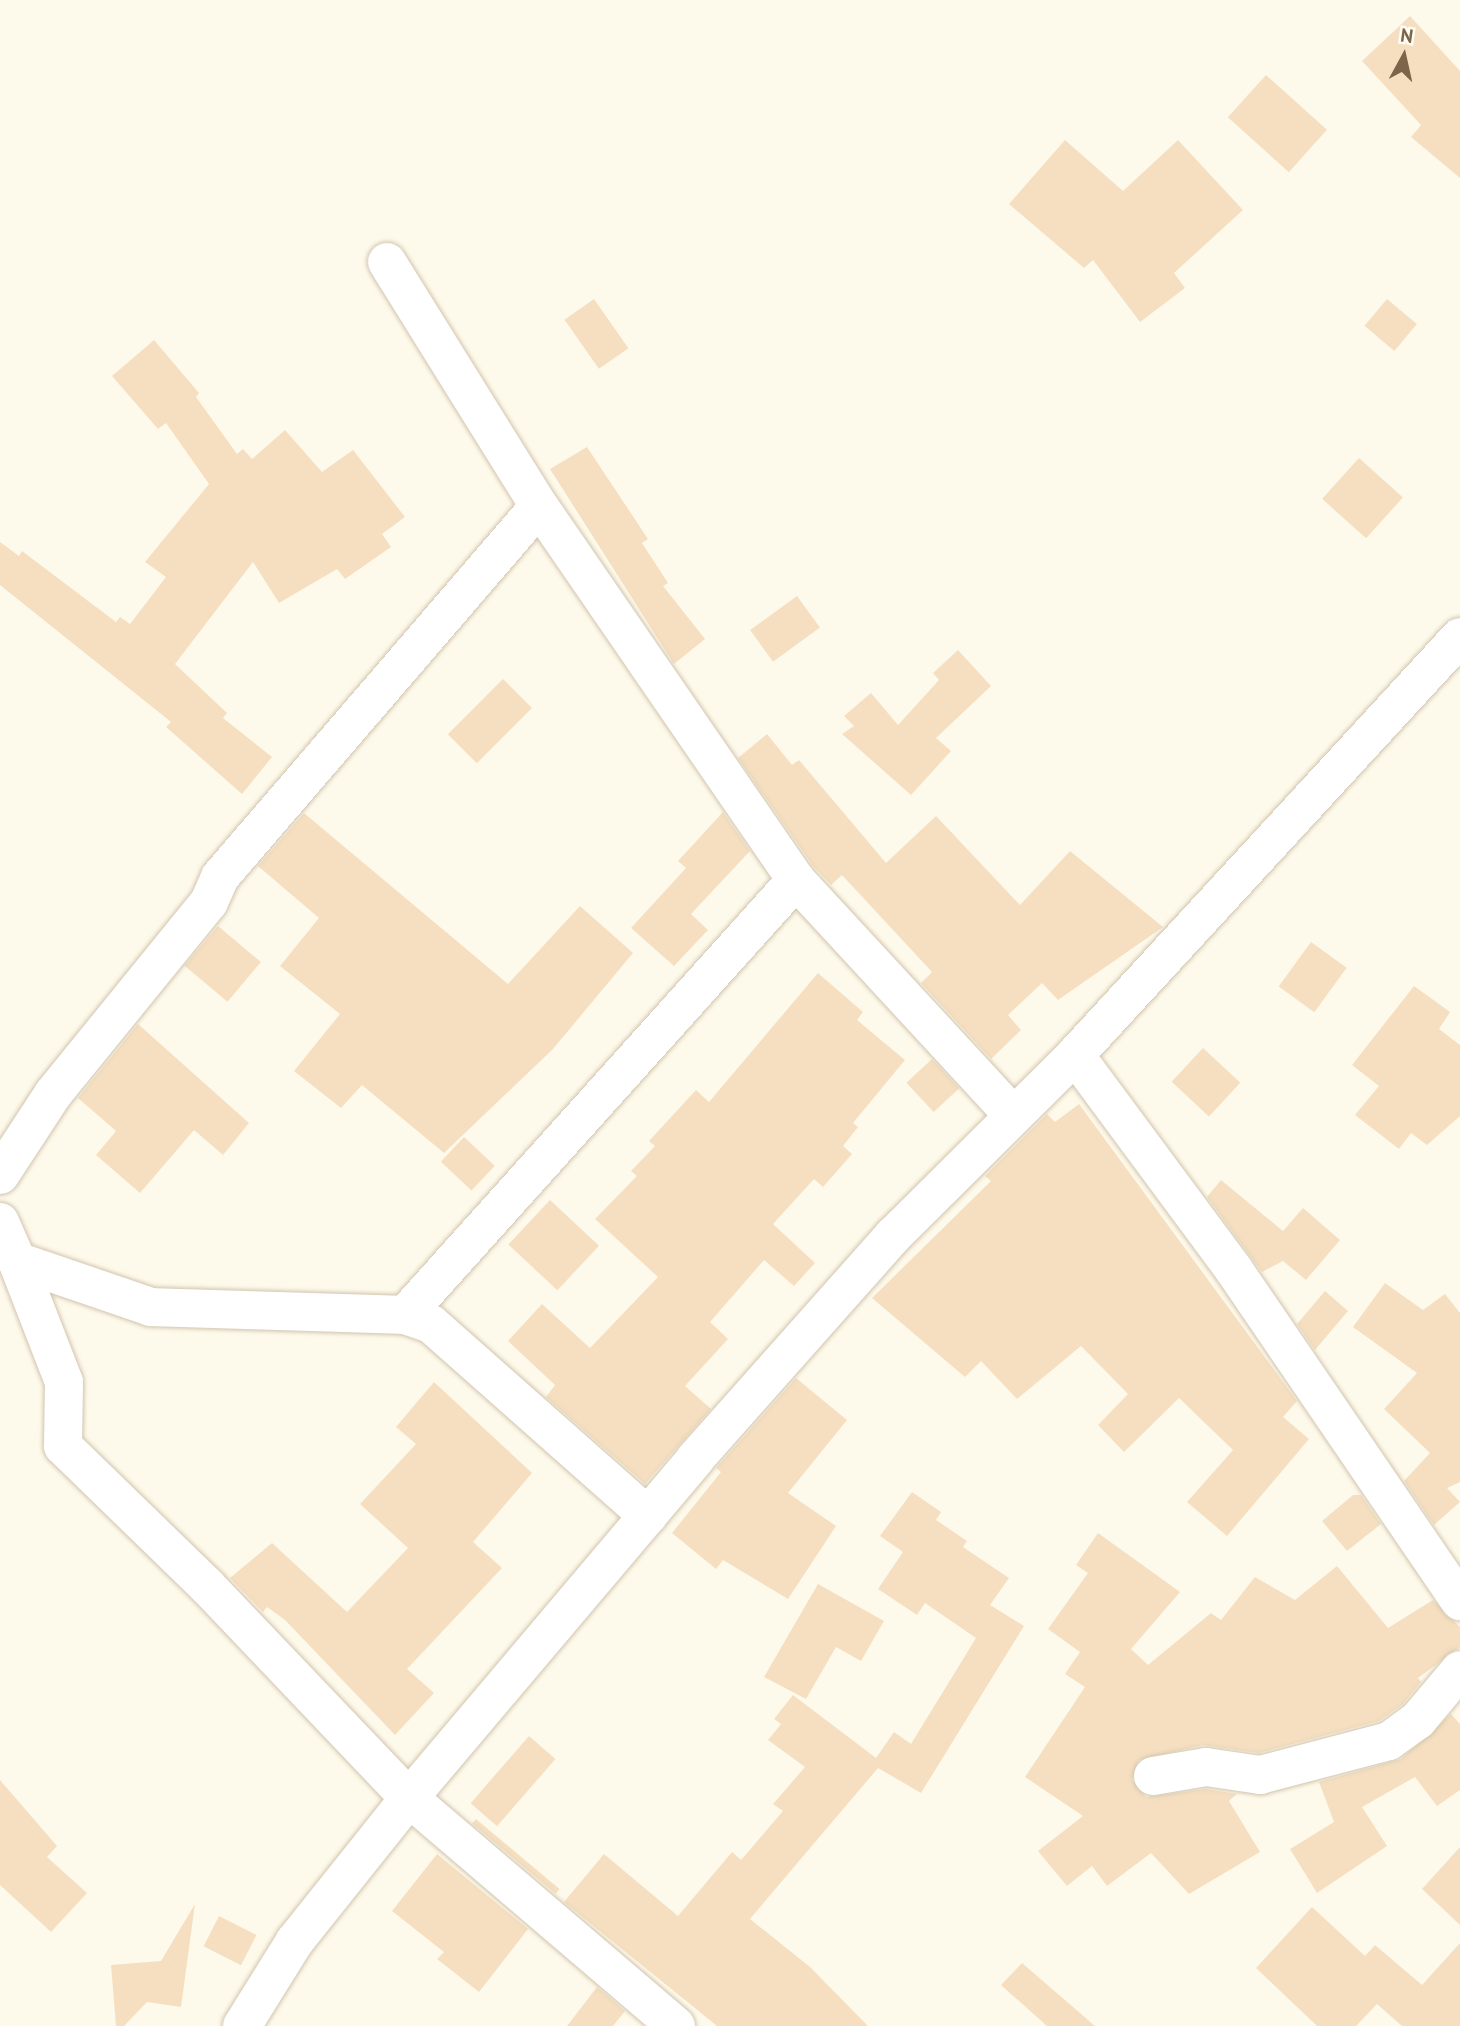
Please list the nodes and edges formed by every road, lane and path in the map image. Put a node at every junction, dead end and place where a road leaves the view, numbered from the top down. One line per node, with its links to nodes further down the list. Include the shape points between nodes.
1 (387, 262): 2 (street)
2 (538, 506): 4 (street); 7 (street, via 220,877 209,902 53,1094)
3 (1460, 637): 5 (street)
4 (796, 880): 6 (street); 10 (street)
5 (1075, 1055): 6 (street); 12 (street, via 1234,1270)
6 (1012, 1114): 11 (street, via 894,1236)
7 (0, 1175)
8 (0, 1222): 9 (street)
9 (17, 1261): 10 (street, via 151,1307); 15 (street, via 64,1382 63,1446 207,1586)
10 (405, 1315): 11 (street, via 431,1324)
11 (648, 1516): 15 (street)
12 (1460, 1601)
13 (1460, 1670): 14 (street, via 1418,1720 1389,1741 1261,1775 1206,1767)
14 (1153, 1776)
15 (409, 1798): 16 (street, via 295,1941); 17 (street)
16 (242, 2026)
17 (676, 2026)

